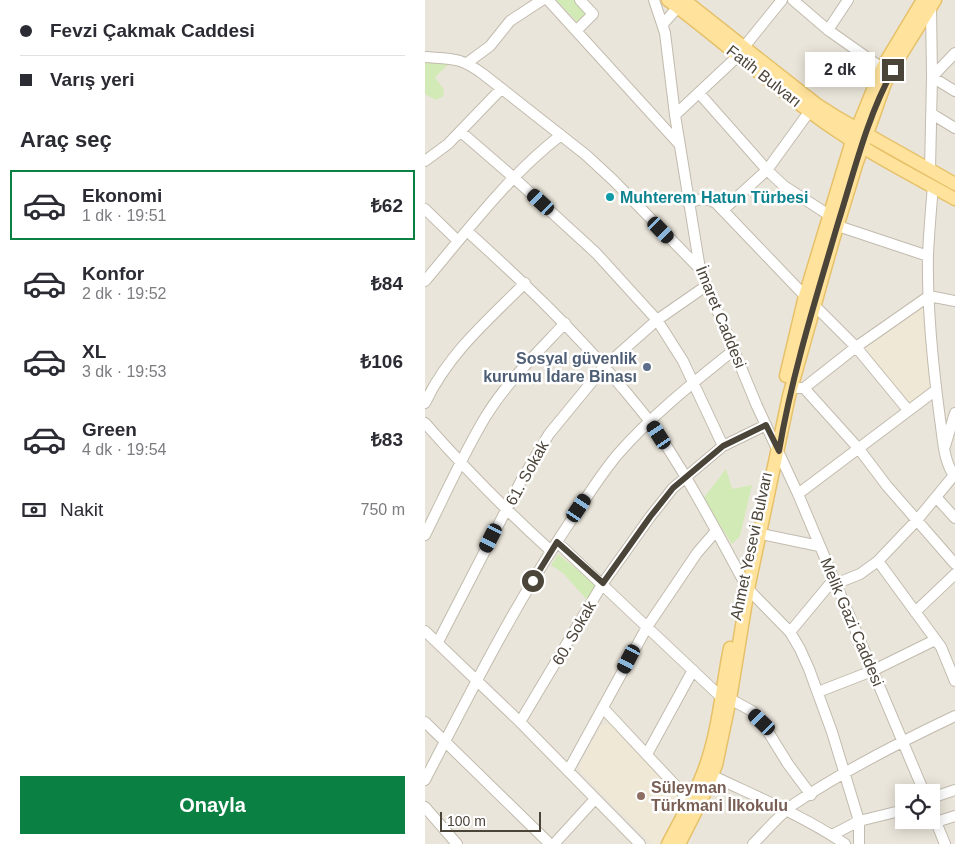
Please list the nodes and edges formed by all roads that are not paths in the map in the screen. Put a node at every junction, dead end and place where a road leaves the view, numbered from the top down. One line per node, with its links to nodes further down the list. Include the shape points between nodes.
1 (542, 0): 16 (street, via 510,21 490,46)
2 (548, 0): 11 (street)
3 (580, 0): 11 (street, via 593,14)
4 (654, 0): 10 (street, İmaret Caddesi)
5 (782, 0): 13 (street)
6 (793, 0): 12 (street)
7 (848, 0): 12 (street)
8 (677, 2): 10 (street); 13 (main road, Fatih Bulvarı)
9 (929, 2): 17 (main road); 18 (street); 26 (main road)
10 (663, 24): 24 (street, İmaret Caddesi)
11 (577, 30): 30 (street)
12 (828, 30): 17 (street)
13 (741, 52): 21 (street); 22 (main road, Fatih Bulvarı); 26 (main road, Fatih Bulvarı, via 816,104)
14 (955, 53): 18 (street)
15 (425, 56): 16 (street)
16 (467, 63): 19 (street)
17 (882, 68): 26 (main road)
18 (932, 77): 20 (street); 23 (street)
19 (501, 89): 27 (street); 28 (street)
20 (955, 91)
21 (699, 93): 24 (street); 32 (street)
22 (809, 112): 29 (main road, Fatih Bulvarı); 32 (street)
23 (932, 114): 25 (street); 33 (street)
24 (675, 115): 30 (street, İmaret Caddesi)
25 (955, 128)
26 (862, 131): 29 (main road, Ahmet Yesevi Bulvarı); 33 (main road, Fatih Bulvarı)
27 (461, 132): 31 (street); 34 (street)
28 (561, 135): 34 (street); 46 (street, via 613,180)
29 (857, 144): 36 (main road, Fatih Bulvarı); 41 (main road, Ahmet Yesevi Bulvarı); 42 (main road, Ahmet Yesevi Bulvarı)
30 (680, 145): 38 (street, İmaret Caddesi)
31 (425, 161)
32 (767, 170): 40 (street); 41 (street, via 784,186)
33 (930, 170): 35 (main road, Fatih Bulvarı)
34 (513, 177): 43 (street); 54 (street, via 596,253)
35 (955, 184)
36 (933, 186): 37 (main road, Fatih Bulvarı); 45 (street)
37 (955, 199)
38 (688, 203): 40 (street, via 710,200); 46 (street, İmaret Caddesi)
39 (425, 209): 44 (street)
40 (723, 210): 50 (street)
41 (829, 215): 50 (main road, Ahmet Yesevi Bulvarı)
42 (838, 226): 45 (street); 53 (main road, Ahmet Yesevi Bulvarı)
43 (467, 231): 44 (street); 48 (street)
44 (458, 241): 47 (street)
45 (928, 256): 51 (street)
46 (700, 269): 49 (street, İmaret Caddesi)
47 (425, 281)
48 (525, 283): 55 (street); 62 (street, via 460,347)
49 (706, 286): 54 (street, 61. Sokak); 57 (street, İmaret Caddesi)
50 (805, 296): 68 (main road, Ahmet Yesevi Bulvarı)
51 (929, 296): 52 (street); 56 (street); 61 (street)
52 (955, 302)
53 (815, 306): 56 (street); 60 (main road, Ahmet Yesevi Bulvarı)
54 (657, 320): 58 (street, 61. Sokak); 59 (street)
55 (565, 323): 58 (street); 73 (street, via 511,381 486,416)
56 (856, 347): 60 (street); 63 (street)
57 (734, 350): 59 (street); 67 (street, İmaret Caddesi)
58 (605, 366): 66 (street); 78 (street, 61. Sokak, via 549,434)
59 (694, 382): 66 (street); 69 (street)
60 (798, 388): 70 (street); 72 (main road, Ahmet Yesevi Bulvarı)
61 (936, 390): 63 (street); 71 (street)
62 (425, 403)
63 (909, 410): 70 (street)
64 (955, 413): 71 (street)
65 (425, 422): 73 (street)
66 (650, 422): 75 (street); 84 (street, via 604,471)
67 (766, 425): 68 (street, İmaret Caddesi); 69 (street, 60. Sokak)
68 (773, 439): 72 (street, İmaret Caddesi); 92 (main road, Ahmet Yesevi Bulvarı)
69 (723, 446): 75 (street, 60. Sokak)
70 (859, 449): 76 (street); 80 (street)
71 (945, 450): 74 (street)
72 (779, 451): 76 (street, Melik Gazi Caddesi); 82 (main road, Ahmet Yesevi Bulvarı)
73 (460, 463): 78 (street); 83 (street)
74 (954, 475): 77 (street)
75 (686, 476): 81 (street); 91 (street, 60. Sokak, via 650,517)
76 (798, 494): 85 (street, Melik Gazi Caddesi)
77 (936, 497): 79 (street); 80 (street)
78 (506, 510): 86 (street); 98 (street, 61. Sokak)
79 (955, 518)
80 (917, 520): 87 (street); 88 (street)
81 (716, 531): 92 (street); 94 (street, via 697,553)
82 (761, 534): 85 (street); 92 (main road, Ahmet Yesevi Bulvarı)
83 (425, 535)
84 (557, 542): 86 (street); 91 (street)
85 (819, 546): 90 (street, Melik Gazi Caddesi)
86 (551, 551): 101 (street)
87 (878, 561): 90 (street, via 860,574); 93 (street)
88 (955, 564)
89 (955, 574): 93 (street)
90 (834, 582): 96 (street); 100 (street, Melik Gazi Caddesi)
91 (603, 583): 94 (street); 108 (street, 60. Sokak)
92 (746, 584): 96 (street); 104 (main road, Ahmet Yesevi Bulvarı)
93 (915, 612): 97 (street)
94 (647, 627): 99 (street); 105 (street)
95 (425, 631): 98 (street)
96 (790, 632): 103 (street)
97 (935, 640): 100 (street); 102 (street)
98 (437, 642): 101 (street)
99 (693, 670): 104 (street); 111 (street)
100 (872, 671): 103 (street); 110 (street, Melik Gazi Caddesi)
101 (477, 680): 108 (street); 109 (street)
102 (955, 681)
103 (818, 692): 113 (street)
104 (726, 698): 114 (main road, Ahmet Yesevi Bulvarı); 118 (street, via 752,711 762,722); 121 (main road, Ahmet Yesevi Bulvarı, via 709,757)
105 (603, 708): 111 (street); 112 (street)
106 (955, 716): 110 (street)
107 (425, 722): 109 (street)
108 (520, 722): 112 (street)
109 (445, 741): 115 (street); 131 (street)
110 (902, 741): 113 (street); 116 (street, Melik Gazi Caddesi)
111 (647, 754): 121 (street)
112 (568, 771): 120 (street)
113 (845, 773): 118 (street); 126 (street)
114 (713, 776): 123 (street); 135 (main road, Ahmet Yesevi Bulvarı)
115 (425, 780)
116 (921, 784)
117 (955, 790): 119 (street)
118 (811, 795): 123 (street)
119 (940, 795)
120 (595, 799): 132 (street); 133 (street)
121 (690, 801): 134 (main road, Ahmet Yesevi Bulvarı)
122 (425, 807): 130 (street)
123 (787, 811): 129 (street); 136 (street)
124 (895, 812): 126 (street)
125 (955, 816): 127 (street)
126 (859, 821): 129 (street); 138 (street)
127 (940, 821)
128 (939, 829): 139 (street)
129 (832, 835): 137 (street)
130 (451, 842)
131 (550, 844)
132 (554, 844)
133 (640, 844)
134 (668, 844)
135 (679, 844)
136 (753, 844)
137 (845, 844)
138 (859, 844)
139 (945, 844)

